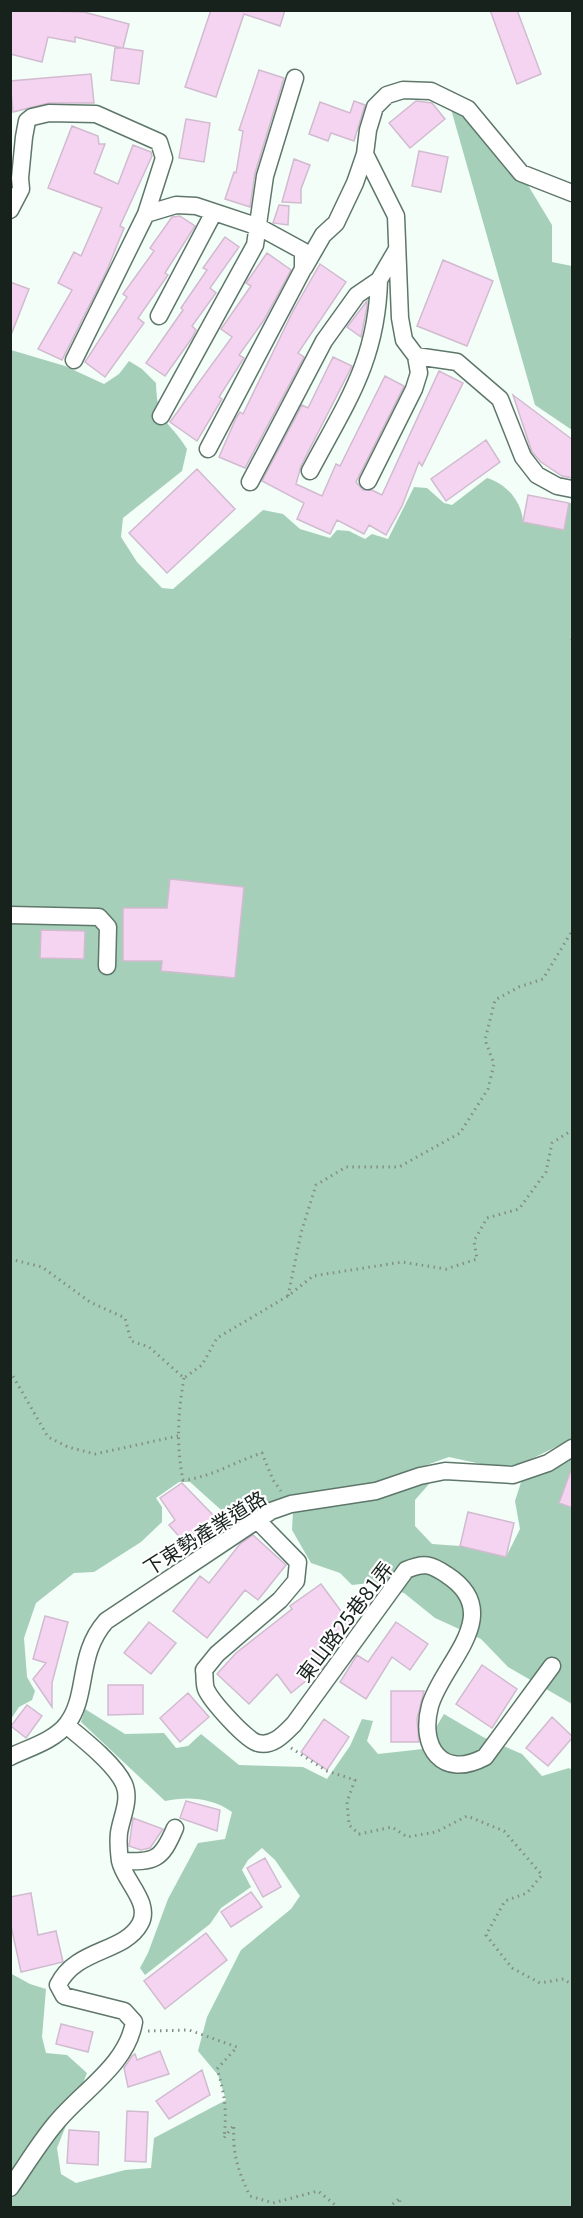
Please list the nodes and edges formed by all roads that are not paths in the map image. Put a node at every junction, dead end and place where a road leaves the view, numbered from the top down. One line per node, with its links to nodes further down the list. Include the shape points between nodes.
1 (295, 78): 8 (street, via 266,176)
2 (365, 154): 4 (street, via 375,107 387,95 403,90 431,91 468,109 521,173); 9 (street, via 396,216); 10 (street, via 336,223 322,235)
3 (15, 176): 5 (street, via 21,189); 6 (street, via 27,121 32,117 50,113 96,114 159,142 164,158)
4 (573, 193)
5 (10, 210)
6 (146, 214): 7 (street, via 176,205 196,206); 14 (street)
7 (213, 214): 8 (street); 12 (street)
8 (258, 226): 10 (street, via 303,251); 15 (street, via 255,245)
9 (396, 251): 11 (street); 13 (street, via 404,340)
10 (303, 269): 16 (street)
11 (379, 280): 17 (street, via 378,309 364,369); 19 (street, via 357,295 324,341)
12 (159, 316)
13 (416, 356): 18 (street, via 419,373 414,389); 20 (street, via 457,362 500,399 523,457 537,476)
14 (74, 360)
15 (161, 416)
16 (208, 449)
17 (310, 471)
18 (368, 481)
19 (250, 482)
20 (573, 489)
21 (10, 915): 22 (street, via 99,917 108,927)
22 (107, 966)
23 (573, 1448): 24 (street, 下東勢產業道路, via 548,1463 513,1475 445,1471 376,1491 291,1504)
24 (256, 1519): 25 (street, 東山路25巷81弄, via 298,1562 296,1581 204,1670 206,1689 244,1735 258,1743 281,1737 406,1570 420,1564 431,1564 462,1584 469,1597 471,1617 466,1640 430,1704 429,1732 442,1762 454,1766 485,1757); 26 (street, 下東勢產業道路, via 106,1621 93,1636 76,1706)
25 (552, 1665)
26 (66, 1725): 27 (street, via 50,1738); 29 (street, via 90,1745 124,1784)
27 (10, 1757)
28 (175, 1828): 29 (street, via 159,1857 147,1862)
29 (120, 1861): 30 (street, via 139,1898 143,1912 140,1924 127,1938 68,1968 58,1985 64,1996 124,2011 134,2022 132,2037 93,2086 56,2123)
30 (10, 2188)

